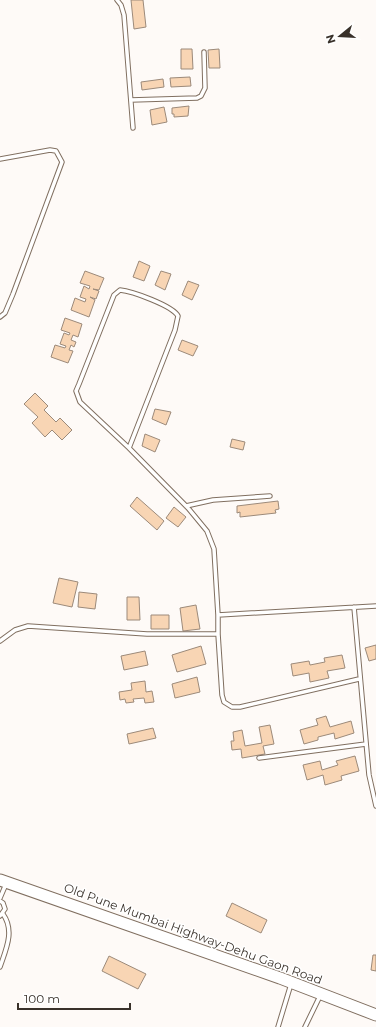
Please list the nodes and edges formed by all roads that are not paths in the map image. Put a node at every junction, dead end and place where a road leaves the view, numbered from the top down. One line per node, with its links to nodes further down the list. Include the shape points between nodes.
1 (117, 0): 3 (lane, via 124,14)
2 (204, 52): 3 (lane, via 205,88 201,96)
3 (131, 100): 4 (lane)
4 (133, 128)
5 (0, 159): 6 (lane, via 50,150 56,152 62,162 13,294 5,313)
6 (0, 317)
7 (129, 448): 7 (lane, via 80,402 76,391 114,295 120,290 172,309 178,316 175,330); 9 (lane)
8 (270, 496): 9 (lane, via 213,500)
9 (186, 506): 12 (lane, via 207,531 212,542 216,561)
10 (376, 606): 11 (lane)
11 (354, 607): 12 (lane); 15 (lane)
12 (218, 614): 13 (lane)
13 (218, 634): 14 (lane, via 147,634 28,626 15,630); 15 (lane, via 222,695 224,702 232,707)
14 (0, 641)
15 (359, 678): 16 (lane)
16 (366, 744): 17 (lane); 18 (lane)
17 (259, 758)
18 (376, 806)
19 (3, 881): 20 (lane); 23 (main road, Old Pune Mumbai Highway-Dehu Gaon Road)
20 (0, 899): 21 (lane, via 5,906)
21 (2, 915): 22 (lane, via 8,921 9,935)
22 (0, 967)
23 (292, 983): 24 (main road, Old Pune Mumbai Highway-Dehu Gaon Road); 26 (lane)
24 (321, 994): 25 (main road, Old Pune Mumbai Highway-Dehu Gaon Road); 27 (lane)
25 (376, 1015)
26 (278, 1027)
27 (305, 1027)

